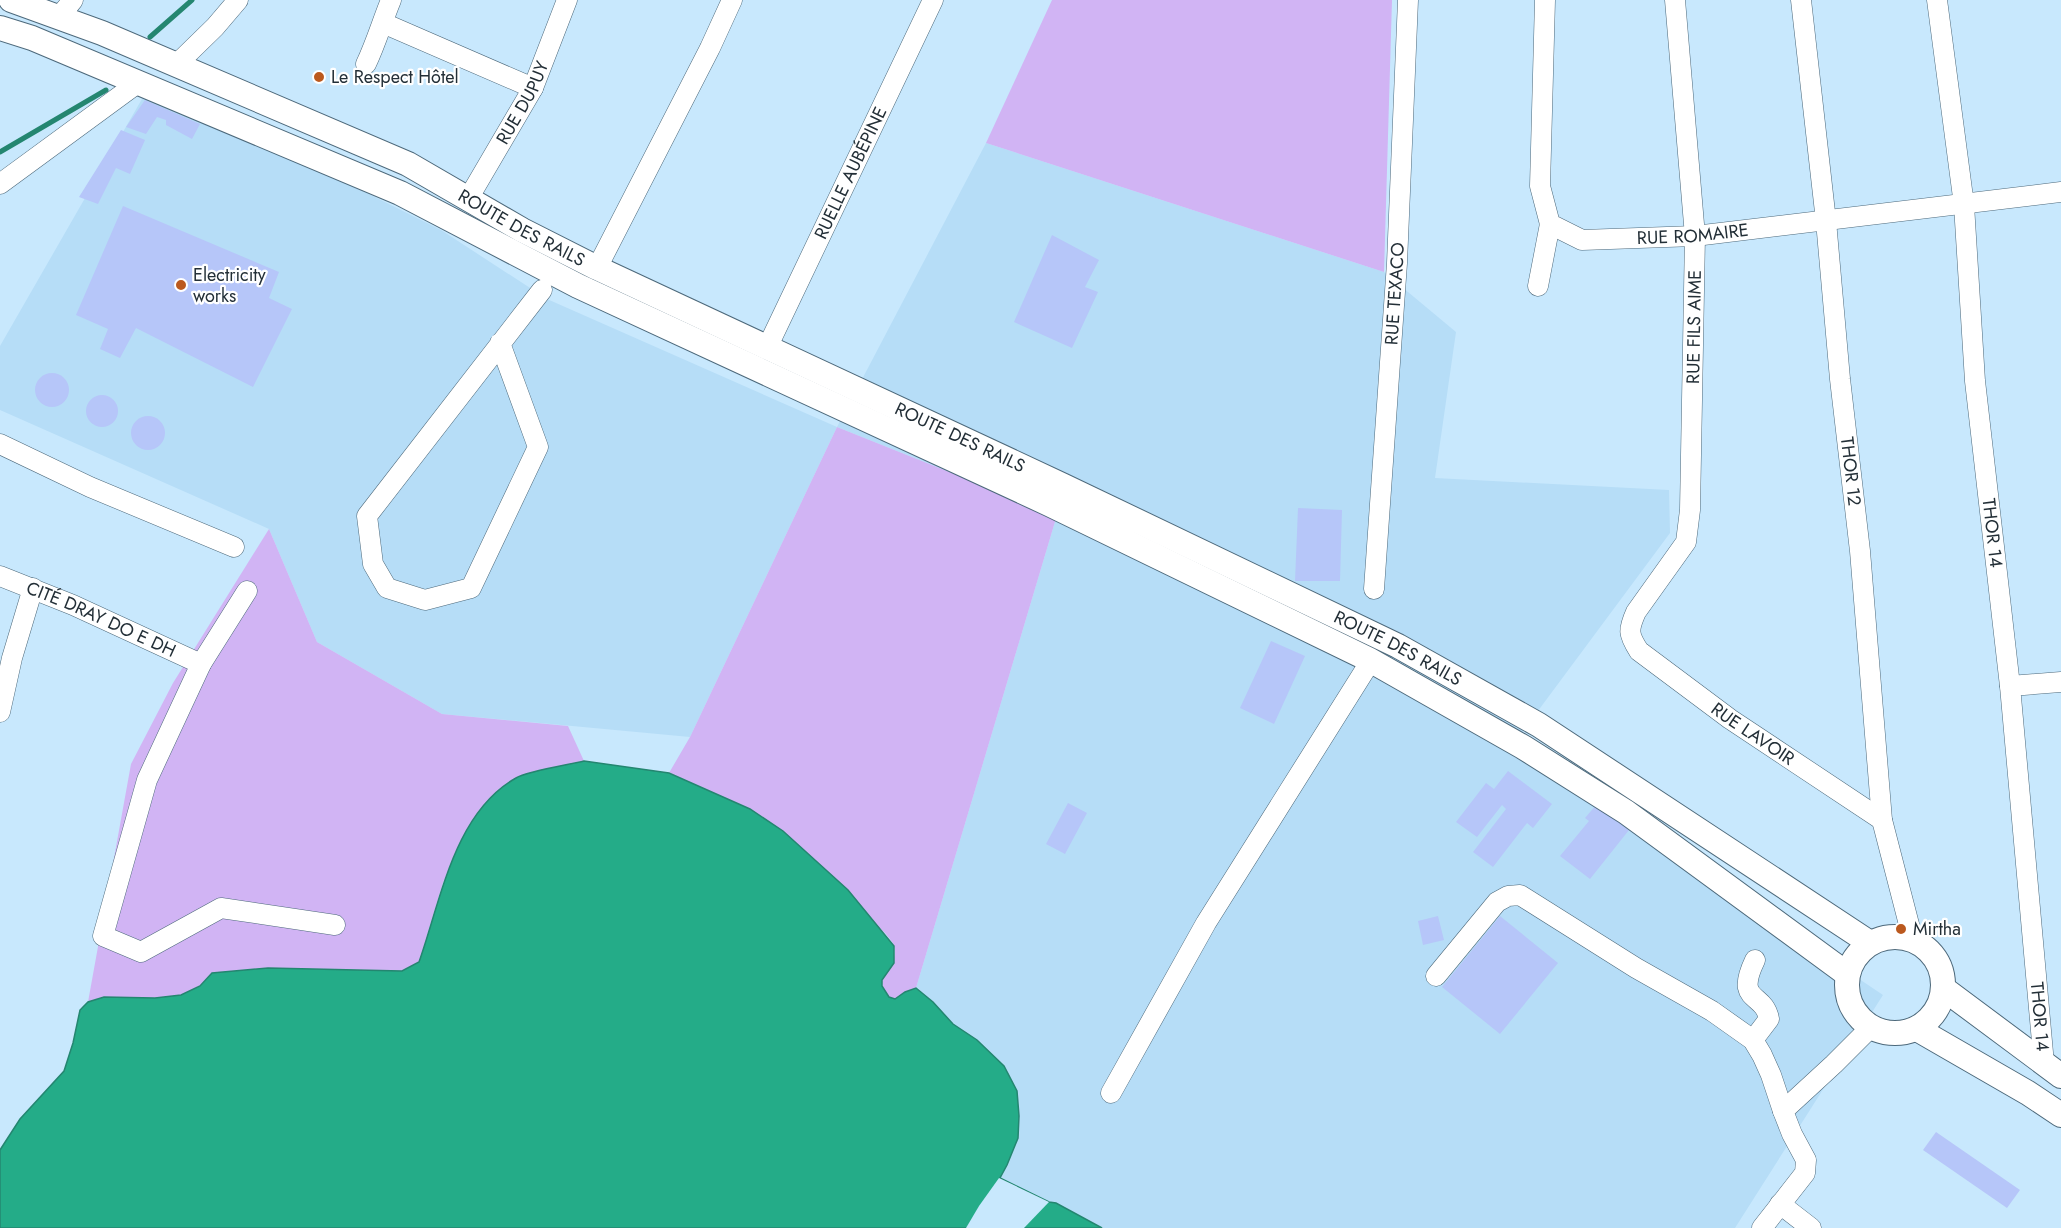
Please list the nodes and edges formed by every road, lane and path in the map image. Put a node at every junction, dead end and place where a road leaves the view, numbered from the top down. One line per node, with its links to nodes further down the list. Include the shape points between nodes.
1 (11, 0): 12 (main road, ROUTE DES RAILS)
2 (238, 0): 15 (street, via 215,27)
3 (391, 0): 13 (street)
4 (567, 0): 18 (street, RUE DUPUY)
5 (732, 0): 26 (street)
6 (933, 0): 30 (street, RUELLE AUBÉPINE)
7 (1408, 0): 35 (street, RUE TEXACO, via 1397,263)
8 (1545, 0): 24 (street, via 1540,186)
9 (1676, 0): 25 (street, RUE FILS AIME)
10 (1801, 0): 23 (street, THOR 12)
11 (1937, 0): 22 (street, THOR 14)
12 (66, 9): 15 (main road, ROUTE DES RAILS, via 102,33)
13 (382, 23): 16 (street); 18 (street)
14 (0, 28): 17 (main road, ROUTE DES RAILS)
15 (169, 62): 21 (main road, ROUTE DES RAILS, via 408,164)
16 (366, 64)
17 (139, 82): 19 (street); 48 (main road, ROUTE DES RAILS, via 400,193 578,286 1049,504 1368,659 1523,747 1626,812)
18 (533, 88): 21 (street, RUE DUPUY)
19 (0, 184)
20 (2061, 192): 22 (street, RUE ROMAIRE)
21 (468, 199): 26 (main road, ROUTE DES RAILS)
22 (1964, 205): 23 (street, RUE ROMAIRE); 41 (street, THOR 14, via 1975,381)
23 (1826, 221): 25 (street, RUE ROMAIRE); 43 (street, THOR 12, via 1860,551)
24 (1550, 224): 25 (street, RUE ROMAIRE, via 1582,240); 27 (street)
25 (1695, 236): 37 (street, RUE FILS AIME, via 1691,488 1686,542 1636,612)
26 (597, 268): 30 (main road, ROUTE DES RAILS)
27 (1538, 286)
28 (542, 290): 29 (street)
29 (500, 343): 29 (street, via 367,516 373,564 387,588 425,600 471,588 538,447)
30 (767, 348): 46 (main road, ROUTE DES RAILS, via 1398,646 1539,725)
31 (0, 444): 32 (street, via 90,487)
32 (234, 547)
33 (0, 576): 34 (street, CITÉ DRAY DO E DH)
34 (33, 588): 38 (street, CITÉ DRAY DO E DH); 42 (street)
35 (1374, 589)
36 (247, 591): 38 (street)
37 (1630, 637): 43 (street, RUE LAVOIR, via 1639,651 1730,719)
38 (201, 664): 44 (street, via 147,780 103,936 141,952 221,908)
39 (1365, 670): 55 (street, via 1206,923)
40 (2061, 682): 41 (street)
41 (2010, 686): 54 (street, THOR 14)
42 (0, 712)
43 (1882, 820): 45 (street, THOR 12)
44 (335, 925)
45 (1913, 940): 46 (main road, via 1892,937); 50 (main road, via 1936,960)
46 (1870, 944): 48 (main road, via 1860,951)
47 (1755, 960): 53 (street, via 1747,977 1750,994 1769,1019)
48 (1847, 974): 51 (main road, via 1850,1005)
49 (1436, 976): 53 (street, via 1497,902 1520,895)
50 (1944, 988): 52 (main road, via 1931,1019); 54 (main road)
51 (1870, 1028): 52 (main road, via 1894,1034); 56 (street)
52 (1917, 1029): 57 (main road)
53 (1753, 1040): 56 (street, via 1767,1065)
54 (2053, 1070)
55 (1111, 1093)
56 (1783, 1111): 58 (street, via 1806,1160 1805,1173)
57 (2061, 1116)
58 (1780, 1203): 59 (street); 60 (street)
59 (1762, 1228)
60 (1811, 1228)

